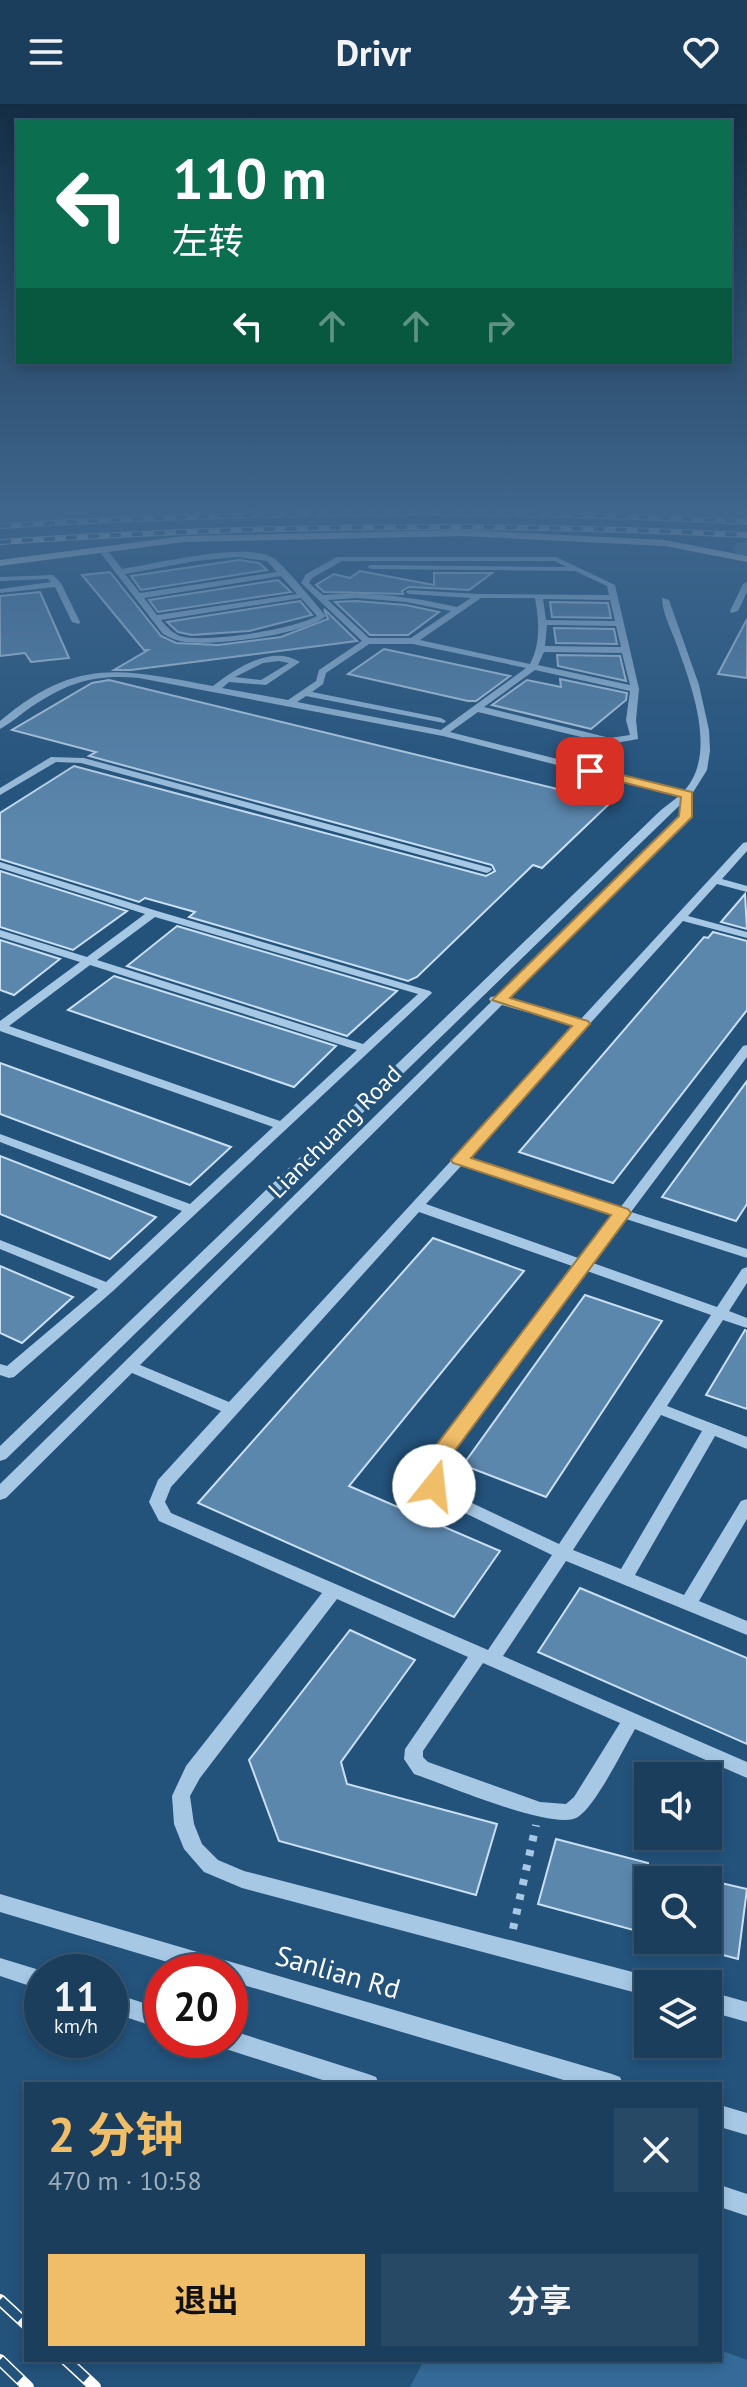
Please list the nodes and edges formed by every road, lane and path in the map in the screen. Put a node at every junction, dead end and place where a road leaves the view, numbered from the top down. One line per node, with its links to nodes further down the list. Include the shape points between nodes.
1 (73, 617): 10 (street)
2 (165, 617): 9 (street)
3 (321, 617): 9 (street, via 291,628 190,640 166,632)
4 (341, 617): 13 (street)
5 (448, 617): 14 (street)
6 (541, 617): 11 (street)
7 (618, 617): 12 (street)
8 (670, 617): 28 (street, Lianchuang Road, via 703,716 707,747 702,773)
9 (155, 618)
10 (76, 622)
11 (542, 622): 12 (street); 15 (street)
12 (620, 624): 16 (street)
13 (367, 641): 14 (street); 21 (street, via 322,672 320,682)
14 (413, 641): 17 (street)
15 (542, 649): 16 (street); 17 (street)
16 (626, 650): 20 (street)
17 (532, 668): 20 (street); 23 (street)
18 (227, 679): 18 (street, via 263,683 296,662 286,658 252,663); 19 (street)
19 (216, 688): 22 (street); 25 (street, via 147,676 87,676)
20 (635, 689): 23 (street, via 635,737 630,740 610,741)
21 (305, 693): 22 (street); 24 (street)
22 (291, 702): 26 (street)
23 (475, 708): 26 (street)
24 (441, 721)
25 (0, 726)
26 (443, 733): 28 (street)
27 (0, 792): 31 (street, via 54,759 81,760)
28 (688, 795): 39 (street, Lianchuang Road); 40 (street, Lianchuang Road, via 685,817)
29 (747, 845): 32 (street)
30 (0, 865): 34 (street)
31 (487, 870)
32 (713, 880): 33 (street); 35 (street)
33 (747, 889)
34 (153, 913): 38 (street); 42 (street, via 426,993)
35 (680, 917): 37 (street); 41 (street)
36 (0, 933): 38 (street)
37 (747, 935)
38 (89, 961): 42 (street); 46 (street, via 0,1027)
39 (477, 994): 40 (street); 65 (street, Lianchuang Road)
40 (500, 1000): 41 (street); 59 (street, Lianchuang Road)
41 (582, 1024): 48 (street)
42 (366, 1049): 46 (street)
43 (747, 1049): 44 (street)
44 (731, 1070): 45 (street); 51 (street)
45 (747, 1075)
46 (282, 1126): 50 (street)
47 (0, 1138): 50 (street)
48 (459, 1160): 49 (street); 51 (street)
49 (417, 1206): 54 (street); 62 (street)
50 (192, 1210): 56 (street)
51 (622, 1213): 53 (street); 54 (street)
52 (0, 1244): 56 (street)
53 (747, 1254)
54 (582, 1265): 57 (street); 68 (street, via 432,1472 439,1494)
55 (747, 1272): 57 (street)
56 (108, 1288): 60 (street)
57 (720, 1314): 58 (street); 61 (street)
58 (747, 1323)
59 (129, 1366): 62 (street); 66 (street, Lianchuang Road)
60 (3, 1374)
61 (658, 1408): 63 (street); 68 (street)
62 (231, 1409): 70 (street, via 164,1484 157,1502 165,1517)
63 (712, 1428): 64 (street); 69 (street)
64 (747, 1443)
65 (0, 1455)
66 (0, 1494)
67 (747, 1505): 71 (street)
68 (564, 1553): 69 (street); 73 (street)
69 (625, 1578): 71 (street)
70 (334, 1590): 73 (street); 78 (street, via 193,1772 181,1796 194,1849 211,1866 242,1879)
71 (688, 1604): 72 (street)
72 (747, 1628)
73 (486, 1657): 74 (street); 76 (street, via 414,1749 413,1759 440,1777)
74 (631, 1720): 75 (street); 76 (street, via 581,1803 570,1812)
75 (747, 1770)
76 (540, 1810): 78 (path)
77 (0, 1903): 86 (street, Sanlian Rd)
78 (508, 1949): 81 (street)
79 (0, 1967): 80 (street)
80 (24, 1974)
81 (634, 1982)
82 (722, 2005): 83 (street)
83 (747, 2012)
84 (248, 2046): 85 (street)
85 (362, 2082)
86 (605, 2082)
87 (722, 2117): 88 (street)
88 (747, 2124)
89 (722, 2197): 90 (street)
90 (747, 2205)

